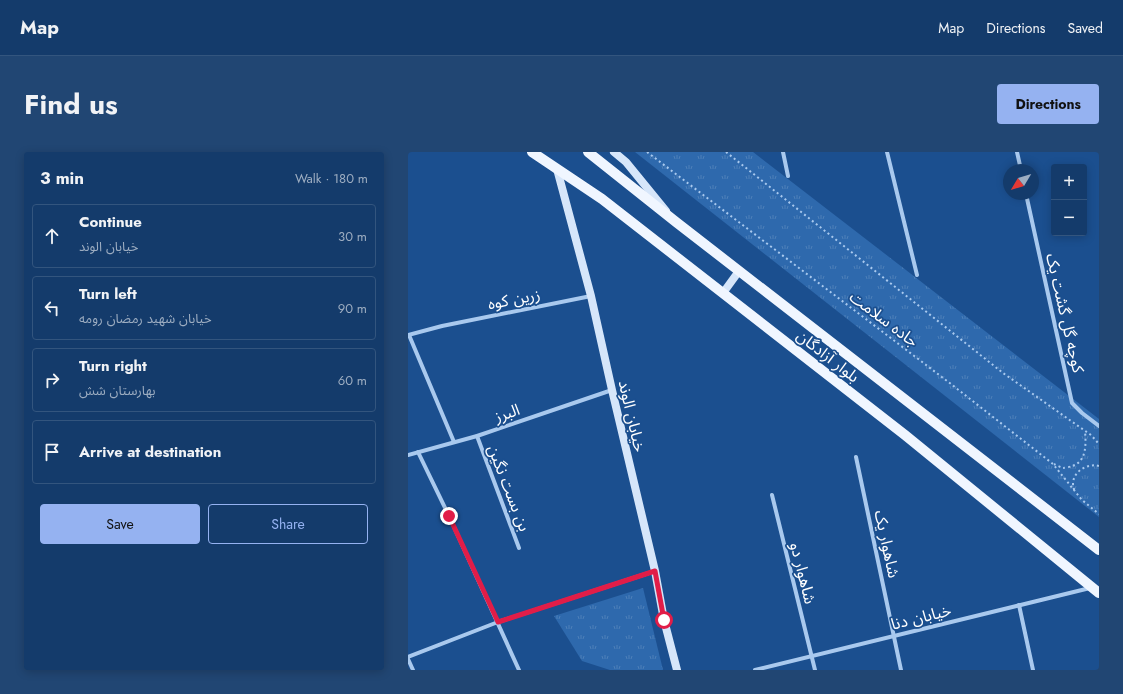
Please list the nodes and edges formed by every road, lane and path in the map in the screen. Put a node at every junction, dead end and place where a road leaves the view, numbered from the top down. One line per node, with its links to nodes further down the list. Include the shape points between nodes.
1 (532, 152): 10 (main road, بلوار آزادگان)
2 (588, 152): 13 (main road, بلوار آزادگان)
3 (614, 152): 13 (street, via 626,162)
4 (647, 152): 28 (path, جاده سلامت)
5 (726, 152): 21 (path, جاده سلامت, via 1004,373)
6 (783, 152): 11 (street)
7 (887, 152): 15 (street)
8 (1017, 152): 9 (street)
9 (1020, 164)
10 (558, 169): 16 (main road, بلوار آزادگان, via 602,199); 17 (street, خیابان الوند)
11 (788, 176)
12 (1027, 200): 20 (street, کوچه گل گشت یک, via 1072,403)
13 (676, 222): 14 (main road, بلوار آزادگان)
14 (739, 271): 16 (street); 34 (main road, بلوار آزادگان)
15 (917, 275)
16 (723, 293): 36 (main road, بلوار آزادگان)
17 (591, 296): 18 (street, زرین کوه); 19 (street, خیابان الوند)
18 (409, 335): 23 (street)
19 (612, 390): 22 (street, البرز); 35 (street, خیابان الوند)
20 (1099, 426)
21 (1085, 431): 24 (path, جاده سلامت); 28 (path, via 1086,442 1082,460 1070,467 1062,468)
22 (477, 436): 23 (street, البرز); 33 (street, بن بست نگین)
23 (454, 442): 25 (street, البرز)
24 (1099, 444)
25 (418, 452): 26 (street, البرز); 38 (street)
26 (408, 455)
27 (856, 457): 39 (street, شاهوار یک)
28 (1054, 464): 30 (path, جاده سلامت)
29 (1099, 466): 30 (path, via 1090,465 1077,473 1073,483)
30 (1074, 491): 32 (path, جاده سلامت)
31 (772, 495): 40 (street, شاهوار دو)
32 (1099, 514)
33 (519, 548)
34 (1099, 550)
35 (655, 571): 38 (street); 44 (street, خیابان الوند)
36 (1096, 590): 37 (street, خیابان دنا)
37 (1019, 605): 39 (street, خیابان دنا); 48 (street)
38 (498, 622): 41 (street); 43 (street)
39 (893, 636): 40 (street, خیابان دنا); 47 (street, شاهوار یک)
40 (812, 656): 45 (street, خیابان دنا); 46 (street, شاهوار دو)
41 (408, 658): 42 (street)
42 (413, 670)
43 (519, 670)
44 (677, 670)
45 (755, 670)
46 (815, 670)
47 (901, 670)
48 (1033, 670)

